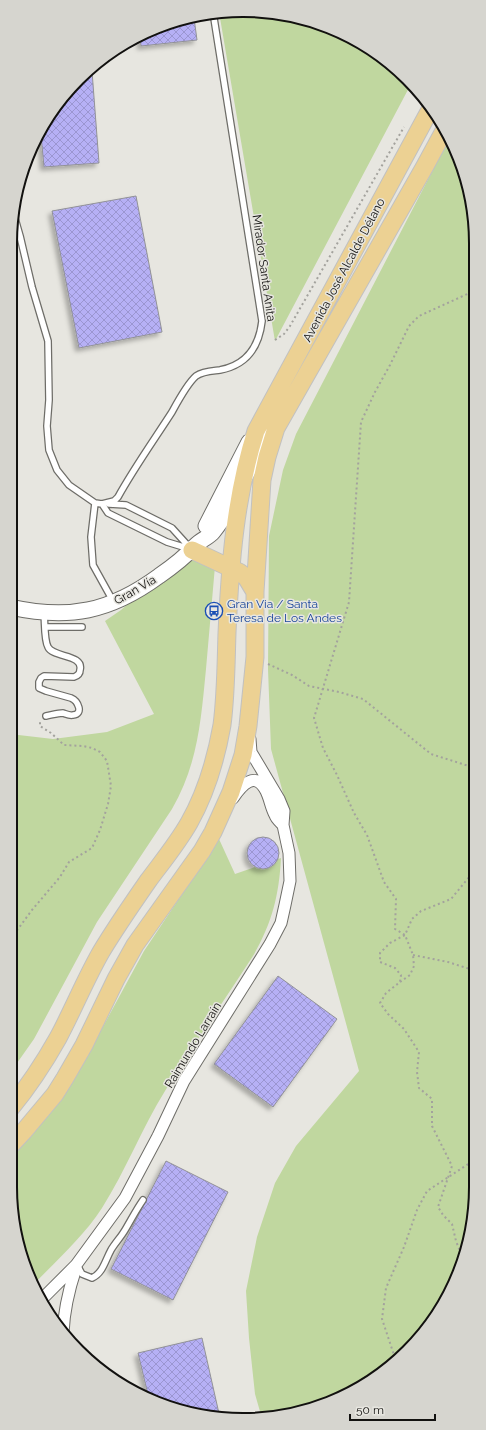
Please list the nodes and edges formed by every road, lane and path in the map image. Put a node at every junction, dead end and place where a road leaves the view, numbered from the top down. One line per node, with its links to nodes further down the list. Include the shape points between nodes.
1 (213, 19): 12 (lane, Mirador Santa Anita, via 262,321 260,336 256,346 243,361 235,366 196,376 118,497 114,501)
2 (428, 113): 9 (main road, Avenida José Alcalde Délano)
3 (407, 121): 7 (path, via 290,326)
4 (442, 135): 8 (main road, Avenida José Alcalde Délano)
5 (17, 227): 11 (lane, via 48,341 49,450 57,470 69,486)
6 (469, 293): 22 (path, via 418,316 409,326 362,422 349,602)
7 (275, 340)
8 (276, 428): 10 (main road, Gran Vía, via 254,460); 15 (main road, Avenida José Alcalde Délano, via 262,480)
9 (256, 432): 10 (main road, Avenida José Alcalde Délano); 13 (main road, Gran Vía, via 248,442)
10 (242, 485): 13 (main road, Gran Vía, via 212,533); 14 (main road, Avenida José Alcalde Délano)
11 (95, 503): 12 (lane); 16 (lane, via 91,537 92,564)
12 (102, 504): 13 (lane, via 126,505 172,528); 13 (lane, via 108,513 167,542)
13 (197, 545): 14 (main road); 16 (main road, Gran Vía, via 142,589)
14 (231, 568): 15 (main road, via 246,577); 20 (main road, Avenida José Alcalde Délano)
15 (255, 592): 24 (main road, Avenida José Alcalde Délano, via 255,657)
16 (114, 603): 18 (main road, Gran Vía)
17 (17, 610): 18 (main road, Gran Vía)
18 (45, 620): 19 (lane); 23 (lane, via 48,648 52,652 74,659 80,665 78,675 74,677 44,676 38,682 39,688 75,700 79,705 78,711 72,716 62,713)
19 (82, 627)
20 (227, 631): 26 (main road, via 235,680 226,750 227,757); 36 (main road, via 222,724 213,764 199,803 178,841 117,926 57,1038)
21 (268, 664): 22 (path, via 309,686)
22 (323, 689): 25 (path, via 363,699 431,754); 32 (path, via 314,718 322,748 367,835 384,882 396,900 395,929)
23 (46, 716): 31 (path, via 40,722 40,726 64,745 92,748 100,752 107,761 110,786 108,804 92,848 69,862)
24 (248, 726): 26 (main road, Avenida José Alcalde Délano); 29 (street, Raimundo Larraín, via 251,752 279,799 284,811)
25 (469, 766)
26 (239, 770): 27 (street, Raimundo Larraín, via 260,781); 28 (main road, Avenida José Alcalde Délano)
27 (266, 791): 28 (street, via 256,781 246,782); 29 (street, Raimundo Larraín, via 275,816)
28 (223, 813): 37 (main road, Avenida José Alcalde Délano, via 202,851 135,945 78,1057 55,1094)
29 (283, 825): 42 (street, Raimundo Larraín, via 290,881 280,923 270,944 184,1081 125,1198)
30 (469, 877): 32 (path, via 451,899 421,911 412,918)
31 (17, 930)
32 (405, 935): 33 (path); 35 (path, via 390,943 380,954 380,962 402,974)
33 (413, 955): 34 (path); 35 (path, via 414,966 410,975)
34 (469, 969)
35 (400, 982): 39 (path, via 386,992 380,1003 404,1028 419,1052 419,1088 432,1099 432,1126 452,1166)
36 (17, 1100)
37 (17, 1138)
38 (469, 1163): 39 (path)
39 (447, 1177): 41 (path, via 438,1207 452,1224); 45 (path, via 426,1191 386,1288 382,1319)
40 (142, 1200): 42 (lane, via 97,1275 92,1278 82,1274)
41 (460, 1250)
42 (76, 1265): 43 (street, Raimundo Larraín); 44 (street, Raimundo Larraín, via 64,1311)
43 (45, 1295)
44 (63, 1324)
45 (394, 1355)

